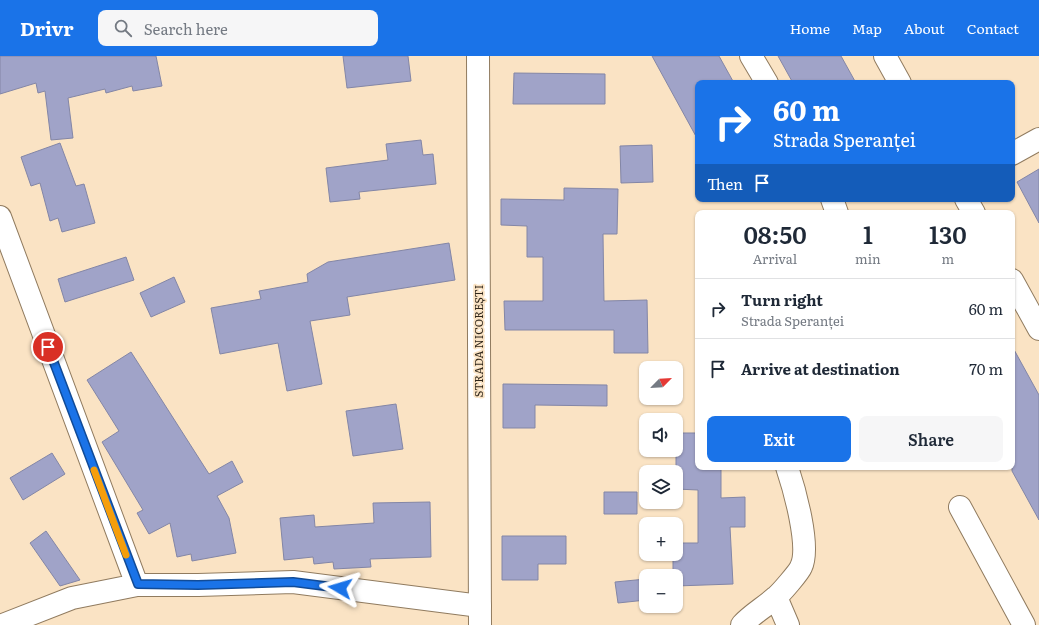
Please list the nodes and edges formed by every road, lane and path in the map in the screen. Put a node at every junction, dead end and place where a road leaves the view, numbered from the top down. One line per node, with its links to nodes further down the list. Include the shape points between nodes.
1 (478, 56): 15 (street, STRADA NICOREȘTI)
2 (751, 56): 4 (street)
3 (885, 56): 5 (street)
4 (765, 80)
5 (898, 80)
6 (1039, 138): 7 (street)
7 (1015, 152)
8 (0, 217): 13 (street)
9 (1015, 285): 10 (street)
10 (1039, 329)
11 (788, 470): 14 (street, via 805,544 802,566)
12 (960, 507): 19 (street)
13 (138, 584): 15 (street, via 293,582); 16 (street, via 72,598)
14 (776, 597): 17 (street); 18 (street)
15 (480, 615)
16 (2, 625)
17 (742, 625)
18 (788, 625)
19 (1024, 625)

